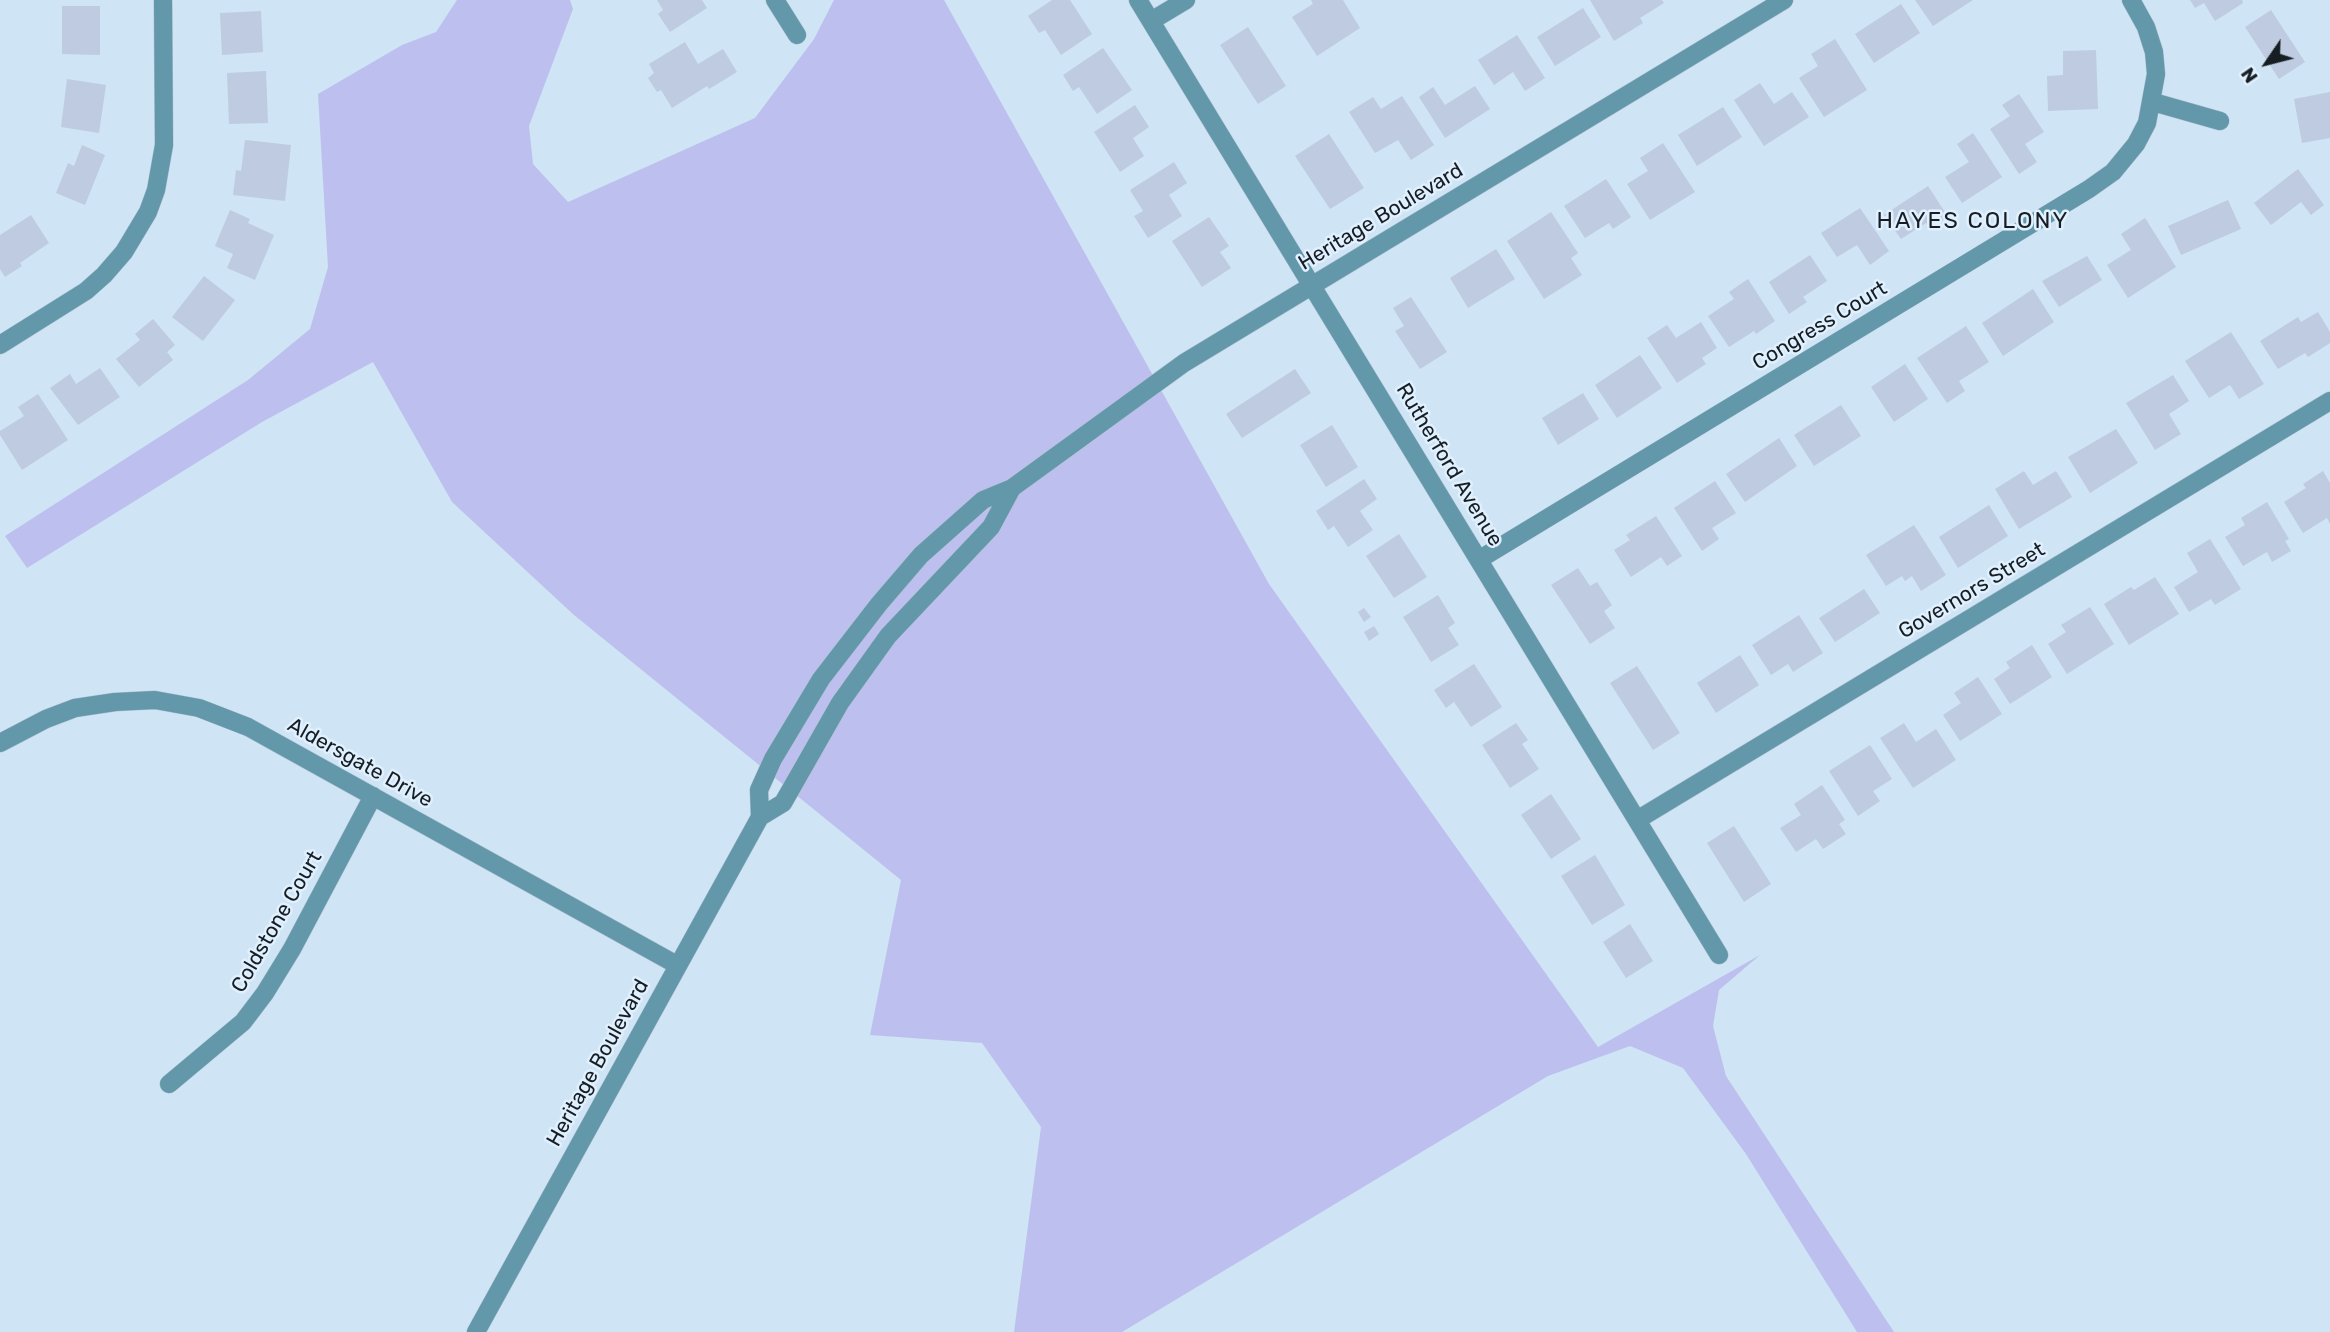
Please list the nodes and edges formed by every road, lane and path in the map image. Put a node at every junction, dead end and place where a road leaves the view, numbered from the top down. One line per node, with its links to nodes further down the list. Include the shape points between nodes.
1 (163, 0): 12 (street, via 164,145 148,212 124,252 86,291)
2 (775, 0): 8 (street)
3 (1138, 0): 7 (street, Rutherford Avenue)
4 (1186, 0): 7 (street)
5 (1784, 0): 11 (street, Heritage Boulevard)
6 (2131, 0): 9 (street, Congress Court, via 2154,52)
7 (1150, 21): 11 (street, Rutherford Avenue)
8 (797, 35)
9 (2152, 102): 10 (street); 15 (street, Congress Court, via 2136,144 2113,172 2089,189)
10 (2220, 121)
11 (1312, 285): 14 (street, Heritage Boulevard, via 1184,363); 15 (street, Rutherford Avenue)
12 (0, 345)
13 (2330, 401): 19 (street, Governors Street)
14 (1012, 488): 18 (street, Heritage Boulevard, via 991,527 880,647 840,703 783,803); 18 (street, Heritage Boulevard, via 983,500 921,555 821,679 759,790)
15 (1480, 559): 19 (street, Rutherford Avenue)
16 (0, 743): 17 (street, Aldersgate Drive, via 75,708 155,701 199,708 248,727)
17 (373, 796): 21 (street, Aldersgate Drive); 22 (street, Coldstone Court, via 265,993 243,1023)
18 (760, 817): 21 (street, Heritage Boulevard)
19 (1637, 820): 20 (street, Rutherford Avenue)
20 (1719, 955)
21 (677, 965): 23 (street, Heritage Boulevard)
22 (169, 1084)
23 (476, 1332)

